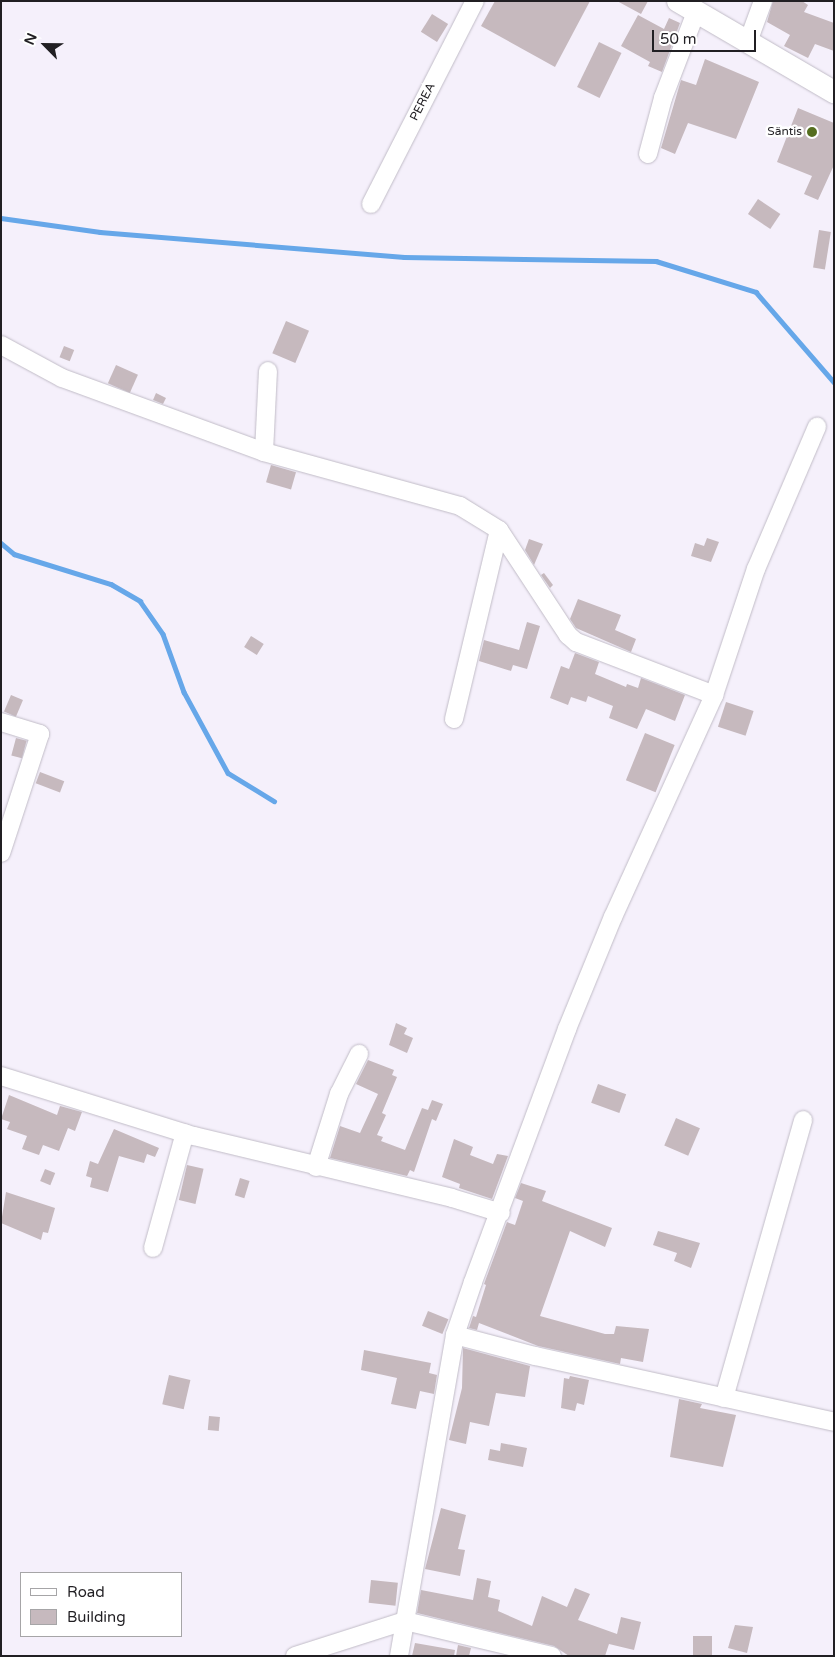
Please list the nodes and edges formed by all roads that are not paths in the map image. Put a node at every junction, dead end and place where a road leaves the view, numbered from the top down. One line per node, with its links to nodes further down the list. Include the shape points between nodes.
1 (475, 1): 7 (street, PEREA)
2 (763, 1): 4 (street)
3 (687, 7): 4 (main road); 6 (street)
4 (748, 42): 5 (main road)
5 (834, 92)
6 (648, 154)
7 (371, 204)
8 (1, 345): 11 (street, via 62,378)
9 (268, 371): 11 (street)
10 (816, 426): 13 (street, via 756,569)
11 (264, 452): 12 (street, via 443,498)
12 (499, 530): 13 (street, via 568,635 576,642); 14 (street)
13 (714, 694): 22 (street, via 570,1020)
14 (454, 719)
15 (1, 722): 16 (street, via 40,734)
16 (1, 853)
17 (359, 1054): 21 (street, via 339,1094)
18 (1, 1076): 20 (street)
19 (803, 1120): 25 (street)
20 (185, 1133): 21 (street); 23 (street)
21 (316, 1167): 22 (street)
22 (500, 1213): 24 (street)
23 (153, 1248)
24 (455, 1335): 25 (street); 27 (street)
25 (724, 1398): 26 (street)
26 (834, 1422)
27 (405, 1621): 28 (street); 29 (street); 30 (street)
28 (295, 1656)
29 (399, 1656)
30 (552, 1656)

